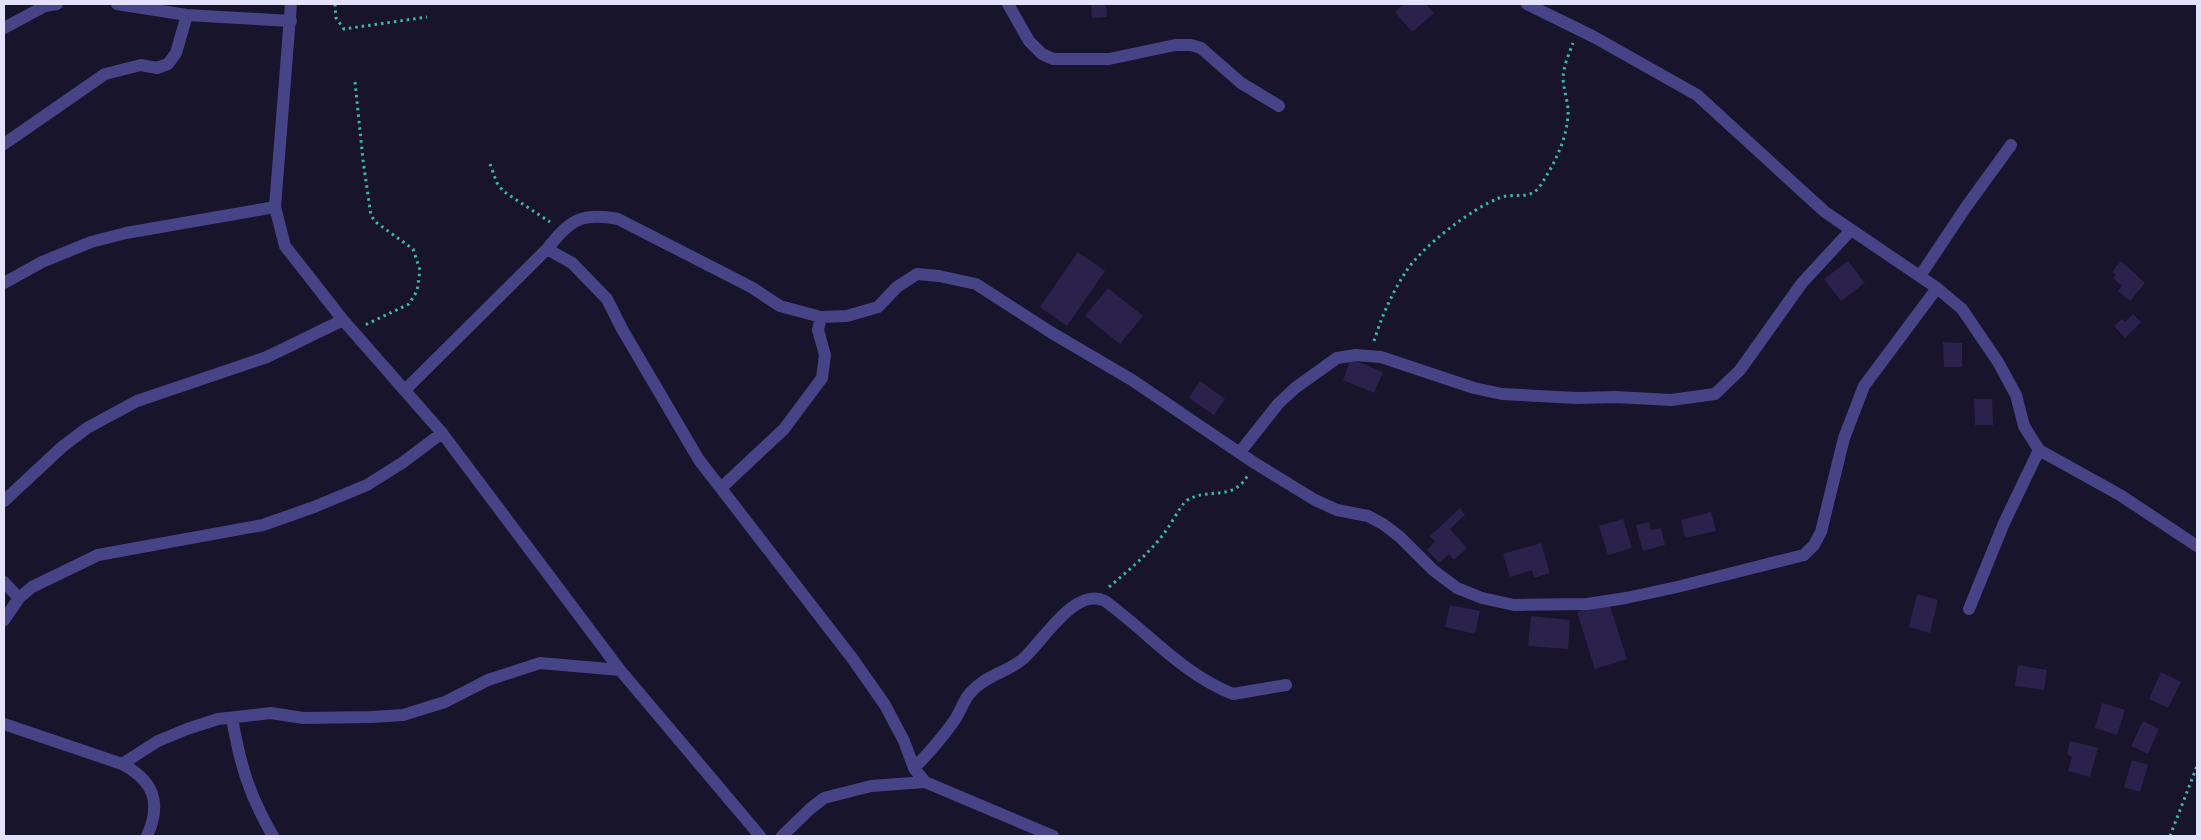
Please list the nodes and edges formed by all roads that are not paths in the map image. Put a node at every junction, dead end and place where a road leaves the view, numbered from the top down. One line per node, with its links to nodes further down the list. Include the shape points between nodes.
1 (57, 4): 8 (street, via 45,6)
2 (117, 4): 6 (street)
3 (291, 4): 7 (street)
4 (1008, 4): 9 (street, via 1029,41 1042,54 1053,59 1109,59 1176,45 1191,45 1201,48 1241,83)
5 (1527, 4): 13 (street, via 1697,95 1825,212)
6 (187, 15): 7 (street); 10 (street, via 176,53 168,64 157,68 141,64 105,74)
7 (291, 21): 12 (street)
8 (4, 28)
9 (1279, 106)
10 (4, 144)
11 (2011, 145): 15 (street)
12 (275, 207): 16 (street, via 90,242 42,262); 19 (street, via 285,246)
13 (1851, 230): 15 (street); 23 (street, via 1802,283 1740,370 1715,394 1671,400 1502,394 1398,362 1356,355 1337,358 1295,388)
14 (547, 249): 18 (street, via 562,230 577,220 596,215 618,219 751,287 780,306); 20 (street); 24 (street, via 572,263 607,299 667,408 699,460)
15 (1920, 276): 17 (street)
16 (4, 283)
17 (1937, 288): 22 (street, via 1962,309 1998,362 2016,395 2024,426); 23 (street, via 1864,386 1844,438 1821,532 1804,555 1792,560 1587,604 1514,604 1482,598 1457,588 1383,524 1368,516 1337,510 1315,500)
18 (821, 317): 23 (street, via 847,316 878,307 897,287 917,274 976,284 1052,334 1132,380); 24 (street, via 818,330 825,355 822,378 784,429)
19 (343, 320): 20 (street); 25 (street, via 267,358 137,401 87,428)
20 (405, 390): 21 (street)
21 (442, 433): 28 (street, via 367,485 314,507 263,525 98,556 32,587); 31 (street)
22 (2039, 450): 26 (street, via 2120,495); 29 (street, via 2004,523)
23 (1240, 452)
24 (721, 488): 36 (street, via 885,705)
25 (4, 502)
26 (2197, 546)
27 (4, 582): 28 (street)
28 (19, 598): 30 (street)
29 (1969, 609)
30 (4, 620)
31 (620, 670): 33 (street, via 540,663 488,680 445,702 403,714 303,718 271,713); 40 (street)
32 (1286, 685): 36 (street, via 1233,694 1210,684 1186,669 1124,615 1097,597 1088,598 1057,621 1022,660 985,679 967,697 955,720)
33 (232, 718): 35 (street, via 218,719 158,741); 39 (street, via 248,788)
34 (4, 724): 35 (street)
35 (122, 764): 38 (street, via 137,772 148,785 156,805)
36 (914, 768): 37 (street)
37 (925, 782): 41 (street, via 871,786 824,798); 42 (street)
38 (147, 836)
39 (273, 836)
40 (760, 836)
41 (782, 836)
42 (1052, 836)

